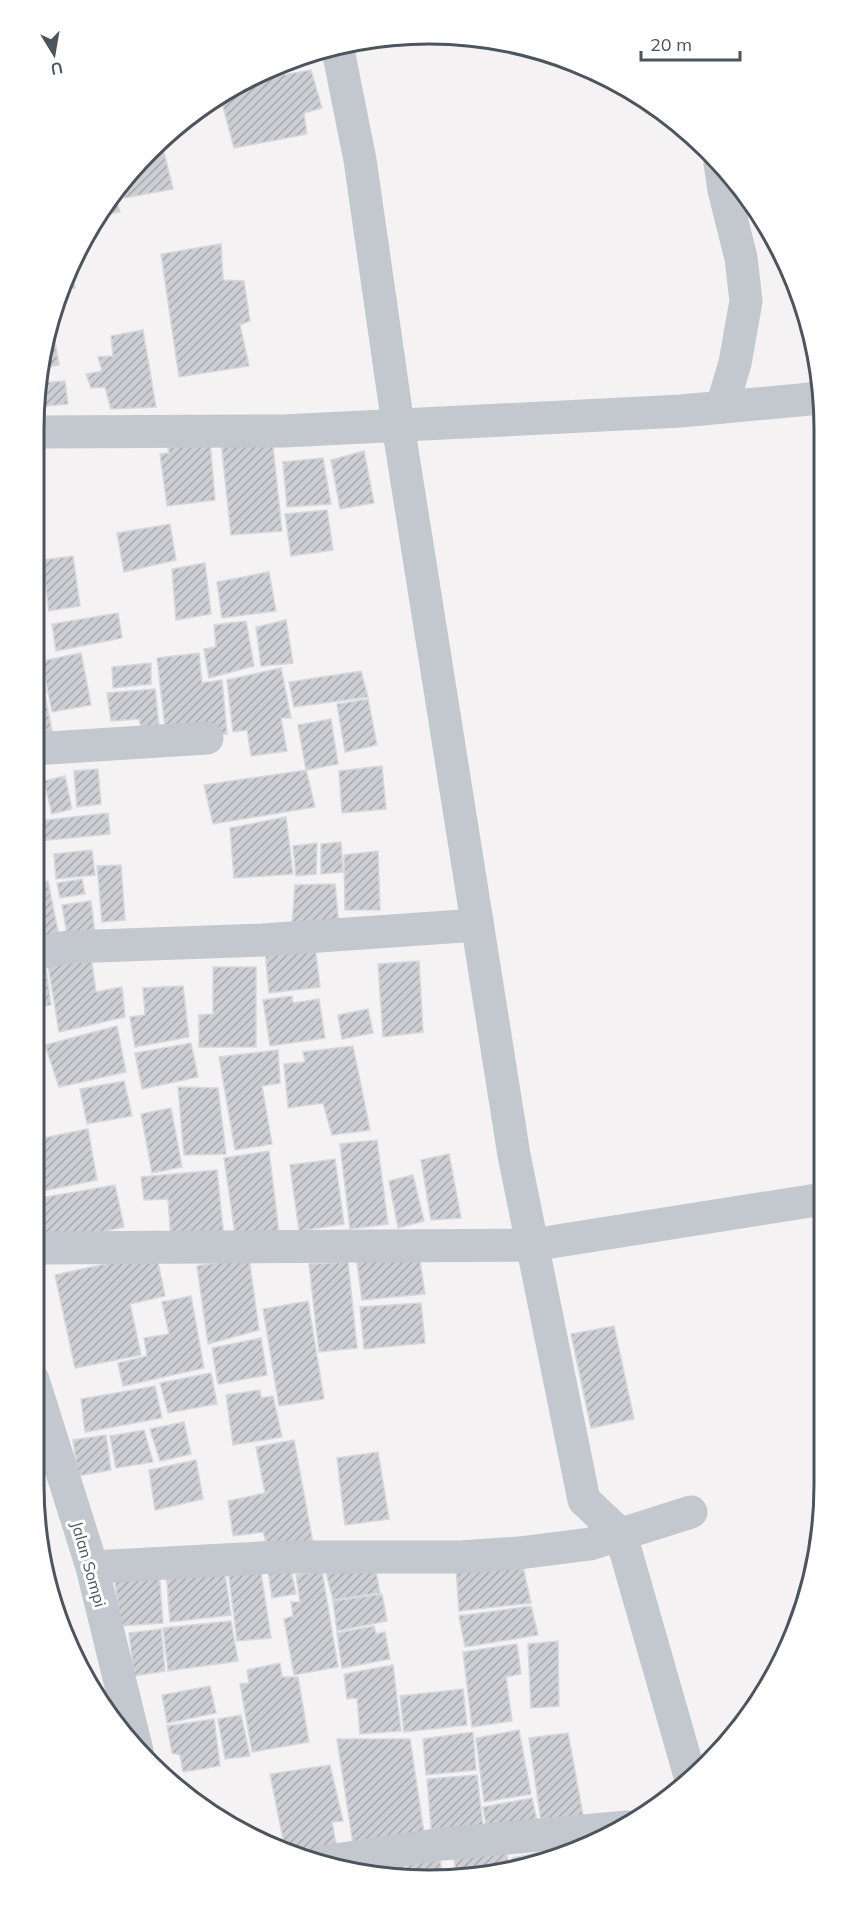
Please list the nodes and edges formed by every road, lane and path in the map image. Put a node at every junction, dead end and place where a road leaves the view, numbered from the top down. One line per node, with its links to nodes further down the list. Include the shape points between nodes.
1 (339, 55): 5 (street, via 360,160)
2 (723, 180): 4 (street, via 741,258 746,301 735,363)
3 (812, 399): 4 (street)
4 (722, 406): 5 (street)
5 (398, 425): 6 (street, via 284,431); 9 (street)
6 (44, 432)
7 (207, 738): 8 (street)
8 (44, 748)
9 (477, 926): 10 (street, via 68,947); 12 (street)
10 (44, 952)
11 (814, 1200): 12 (street)
12 (532, 1245): 13 (street); 16 (street, via 584,1500)
13 (44, 1248)
14 (44, 1415): 17 (street, Jalan Sompi)
15 (691, 1512): 16 (street)
16 (621, 1536): 17 (street, via 519,1553 460,1557 278,1557); 19 (street)
17 (92, 1567): 18 (street, Jalan Sompi)
18 (132, 1731)
19 (688, 1770)
20 (602, 1829): 21 (street, via 442,1844)
21 (339, 1859)

